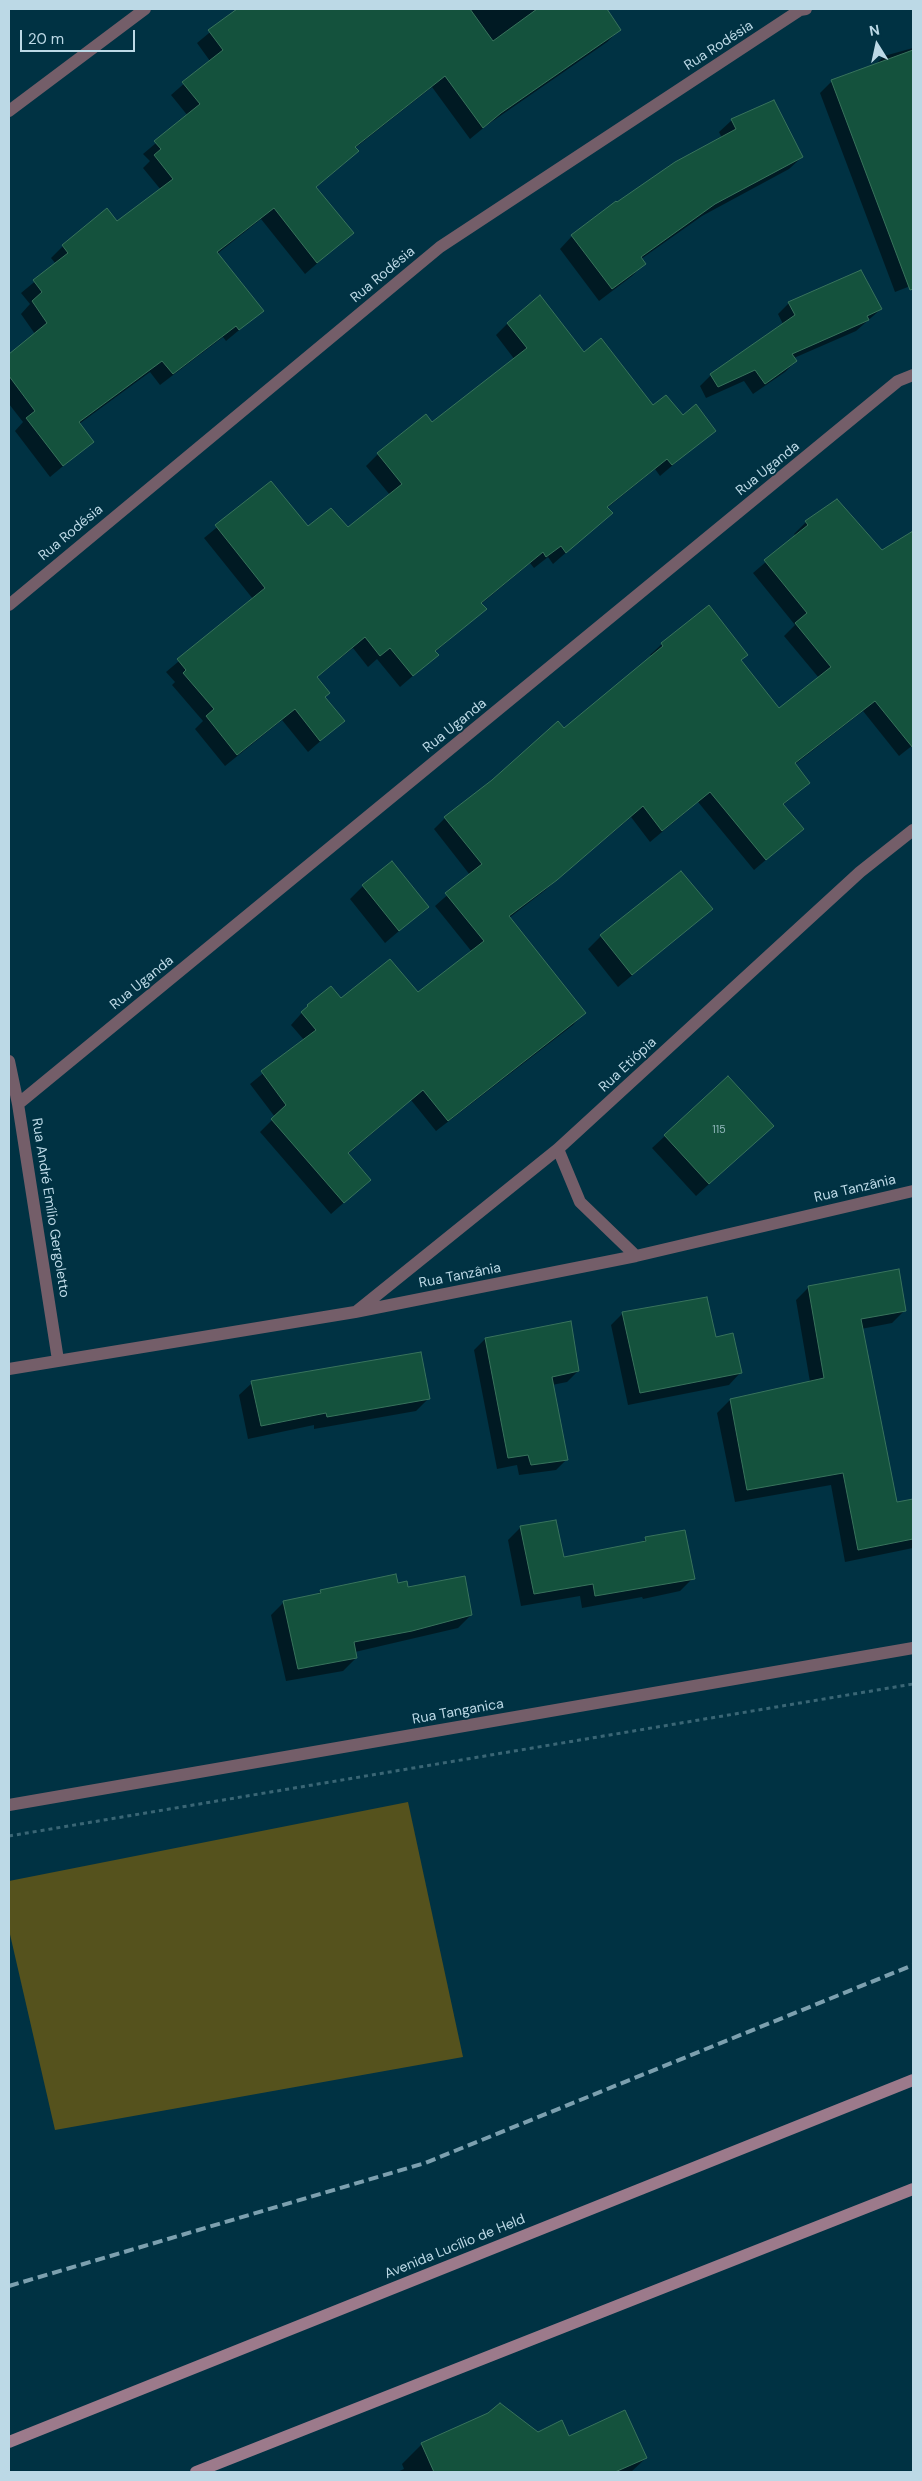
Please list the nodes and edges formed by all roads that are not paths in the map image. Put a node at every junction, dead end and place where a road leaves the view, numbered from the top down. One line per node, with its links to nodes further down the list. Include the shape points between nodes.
1 (145, 9): 3 (street)
2 (806, 9): 5 (street, Rua Rodésia, via 440,247)
3 (9, 111)
4 (913, 375): 8 (street, Rua Uganda, via 890,387)
5 (9, 605)
6 (913, 830): 9 (street, Rua Etiópia, via 860,872)
7 (9, 1062): 8 (street, Rua André Emílio Gergoletto)
8 (18, 1104): 13 (street, Rua André Emílio Gergoletto)
9 (558, 1150): 11 (street, via 580,1202); 12 (street, Rua Etiópia)
10 (913, 1191): 11 (street, Rua Tanzânia)
11 (636, 1256): 12 (street, Rua Tanzânia)
12 (355, 1312): 13 (street, Rua Tanzânia)
13 (58, 1360): 14 (street, Rua Tanzânia)
14 (9, 1370)
15 (913, 1648): 16 (street, Rua Tanganica)
16 (9, 1805)
17 (913, 2080): 19 (main road, Avenida Lucílio de Held)
18 (913, 2189): 20 (main road)
19 (9, 2442)
20 (196, 2472)

